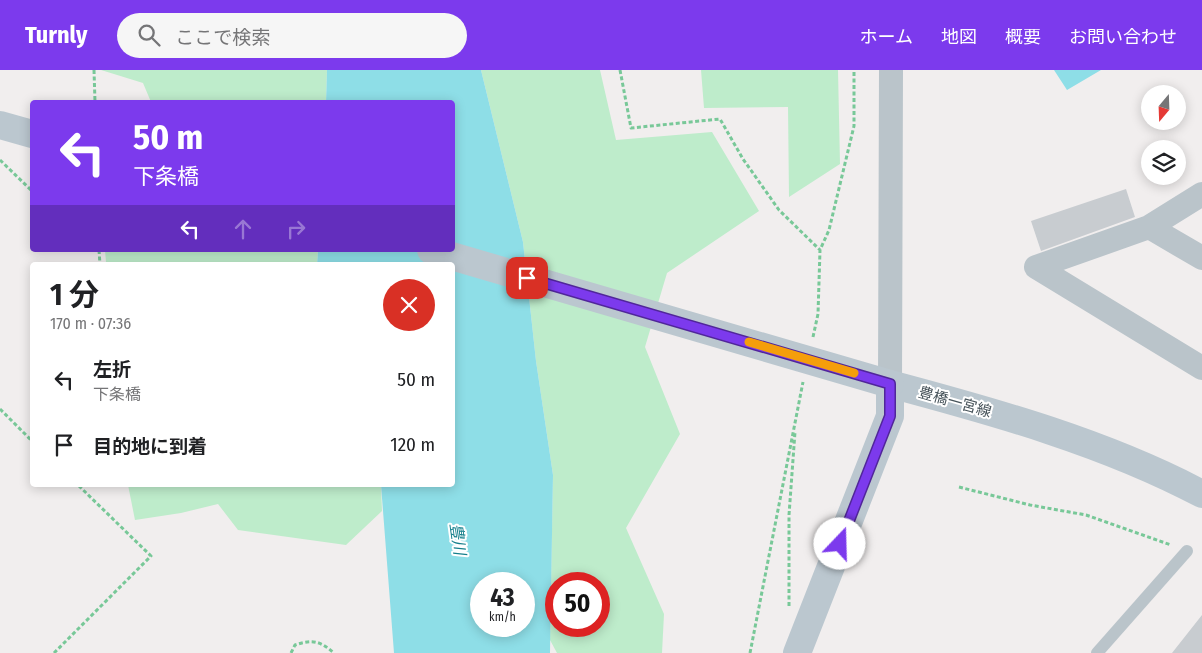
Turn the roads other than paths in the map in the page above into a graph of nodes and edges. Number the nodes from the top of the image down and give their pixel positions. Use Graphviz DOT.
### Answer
graph roads {
  1 [pos="891,70"];
  2 [pos="0,124"];
  3 [pos="30,133"];
  4 [pos="1202,194"];
  5 [pos="1149,227"];
  6 [pos="438,252"];
  7 [pos="1202,258"];
  8 [pos="1202,368"];
  9 [pos="890,384"];
  10 [pos="1202,494"];
  11 [pos="1187,551"];
  12 [pos="797,653"];
  13 [pos="1097,653"];
  1 -- 9 [label="street"];
  2 -- 3 [label="main road"];
  4 -- 5 [label="street"];
  5 -- 7 [label="street"];
  5 -- 8 [label="street"];
  6 -- 9 [label="main road, 豊橋一宮線, bridge"];
  9 -- 10 [label="main road, 豊橋一宮線"];
  9 -- 12 [label="main road"];
  11 -- 13 [label="lane"];
}
